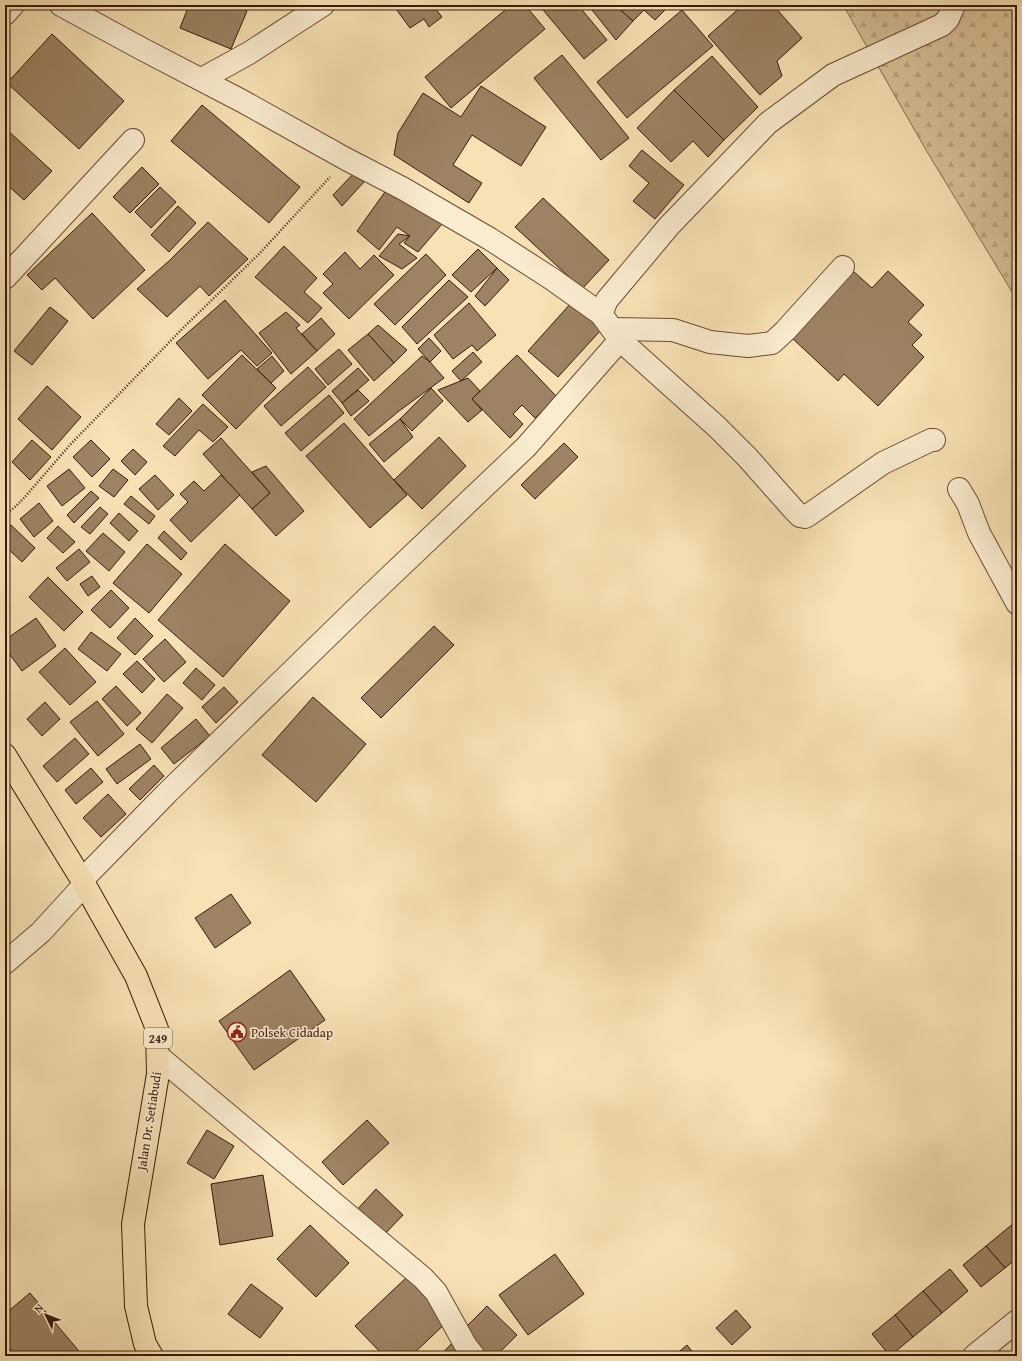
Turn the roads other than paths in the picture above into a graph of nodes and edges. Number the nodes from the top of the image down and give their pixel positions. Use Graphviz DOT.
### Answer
graph roads {
  1 [pos="13,5"];
  2 [pos="61,5"];
  3 [pos="323,5"];
  4 [pos="954,5"];
  5 [pos="5,14"];
  6 [pos="202,79"];
  7 [pos="133,140"];
  8 [pos="844,267"];
  9 [pos="5,278"];
  10 [pos="611,327"];
  11 [pos="934,440"];
  12 [pos="959,489"];
  13 [pos="1017,602"];
  14 [pos="5,755"];
  15 [pos="83,883"];
  16 [pos="5,963"];
  17 [pos="158,1056"];
  18 [pos="1017,1321"];
  19 [pos="152,1356"];
  20 [pos="474,1356"];
  21 [pos="974,1356"];
  1 -- 5 [label="street"];
  2 -- 6 [label="street"];
  3 -- 6 [label="street"];
  4 -- 10 [label="street"];
  6 -- 10 [label="street"];
  7 -- 9 [label="street"];
  8 -- 10 [label="street"];
  10 -- 11 [label="street"];
  10 -- 15 [label="street"];
  12 -- 13 [label="street"];
  14 -- 15 [label="main road, Jalan Dr. Setiabudi / 249"];
  15 -- 16 [label="street"];
  15 -- 17 [label="main road, Jalan Dr. Setiabudi / 249"];
  17 -- 19 [label="main road, Jalan Dr. Setiabudi / 249"];
  17 -- 20 [label="street"];
  18 -- 21 [label="street"];
}
